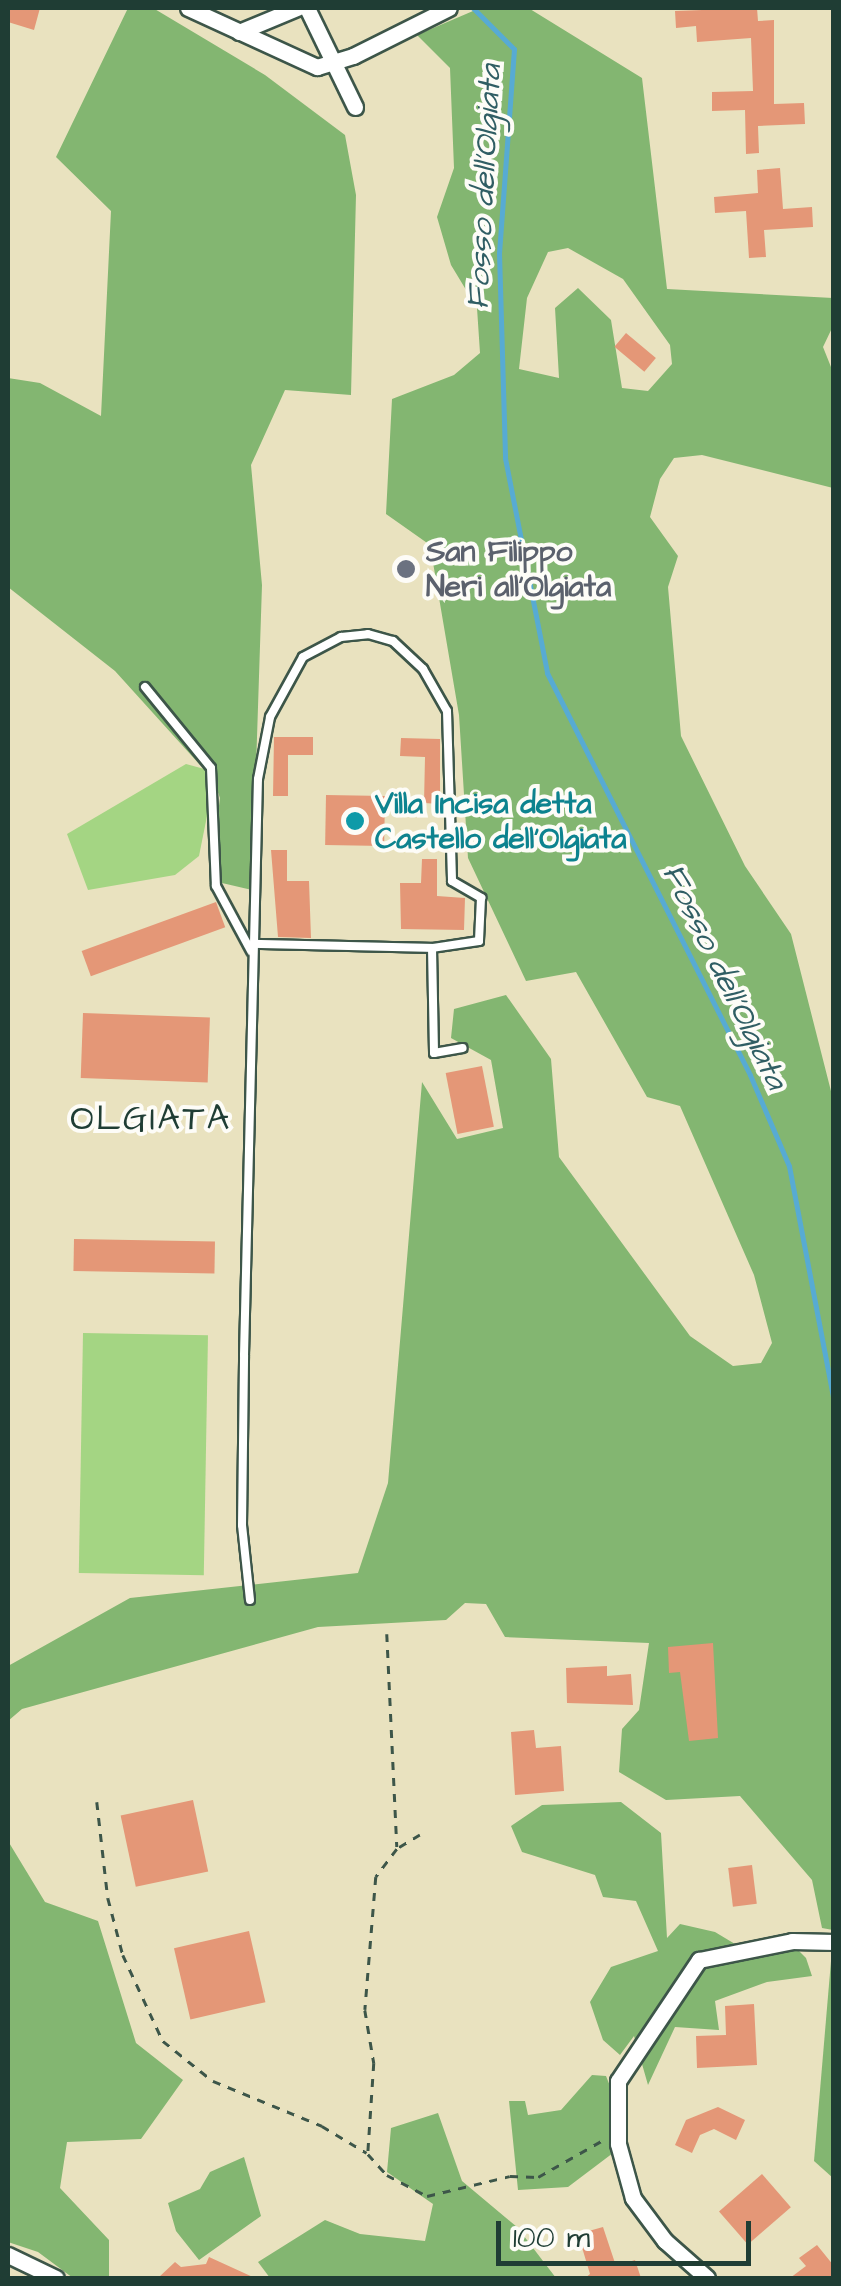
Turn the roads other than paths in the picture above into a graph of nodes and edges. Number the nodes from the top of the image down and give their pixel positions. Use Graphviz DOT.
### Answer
graph roads {
  1 [pos="188,8"];
  2 [pos="297,8"];
  3 [pos="307,8"];
  4 [pos="449,8"];
  5 [pos="239,32"];
  6 [pos="335,64"];
  7 [pos="355,107"];
  8 [pos="146,687"];
  9 [pos="254,944"];
  10 [pos="432,948"];
  11 [pos="254,960"];
  12 [pos="462,1048"];
  13 [pos="250,1600"];
  14 [pos="834,1942"];
  15 [pos="8,2255"];
  16 [pos="56,2278"];
  17 [pos="707,2278"];
  1 -- 5 [label="street"];
  2 -- 5 [label="street"];
  3 -- 6 [label="street"];
  4 -- 6 [label="street"];
  5 -- 6 [label="street"];
  6 -- 7 [label="street"];
  8 -- 11 [label="lane"];
  9 -- 10 [label="lane"];
  9 -- 10 [label="lane"];
  9 -- 11 [label="lane"];
  10 -- 12 [label="lane"];
  11 -- 13 [label="lane"];
  14 -- 17 [label="street"];
  15 -- 16 [label="street"];
}
